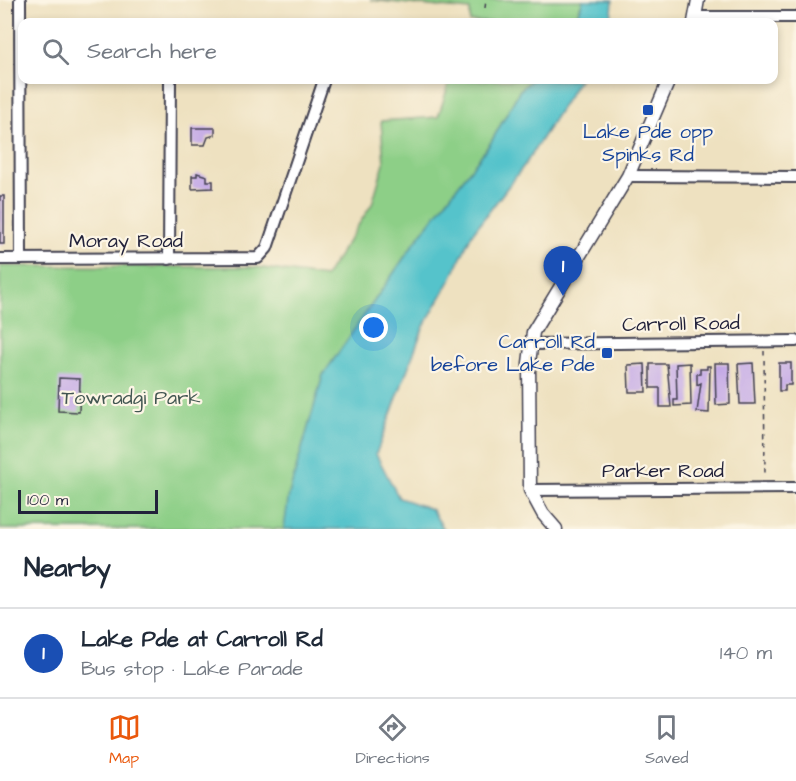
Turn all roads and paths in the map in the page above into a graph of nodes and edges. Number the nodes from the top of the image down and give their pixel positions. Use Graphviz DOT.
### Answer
graph roads {
  1 [pos="20,0"];
  2 [pos="486,0"];
  3 [pos="698,0"];
  4 [pos="485,9"];
  5 [pos="796,17"];
  6 [pos="20,18"];
  7 [pos="695,18"];
  8 [pos="762,18"];
  9 [pos="21,84"];
  10 [pos="170,84"];
  11 [pos="323,84"];
  12 [pos="667,84"];
  13 [pos="628,176"];
  14 [pos="796,177"];
  15 [pos="169,259"];
  16 [pos="0,260"];
  17 [pos="21,260"];
  18 [pos="796,340"];
  19 [pos="764,341"];
  20 [pos="530,344"];
  21 [pos="765,488"];
  22 [pos="796,488"];
  23 [pos="530,490"];
  24 [pos="556,529"];
  1 -- 6 [label="street"];
  2 -- 4 [label="path"];
  3 -- 7 [label="main road"];
  5 -- 8 [label="street"];
  9 -- 17 [label="street"];
  10 -- 15 [label="street"];
  11 -- 15 [label="street, Moray Road"];
  12 -- 13 [label="main road"];
  13 -- 14 [label="street"];
  13 -- 20 [label="main road"];
  15 -- 17 [label="street, Moray Road"];
  16 -- 17 [label="street, Moray Road"];
  18 -- 19 [label="street, Carroll Road"];
  19 -- 20 [label="street, Carroll Road"];
  19 -- 21 [label="path"];
  20 -- 23 [label="main road"];
  21 -- 22 [label="street, Parker Road"];
  21 -- 23 [label="street, Parker Road"];
  23 -- 24 [label="main road"];
}
